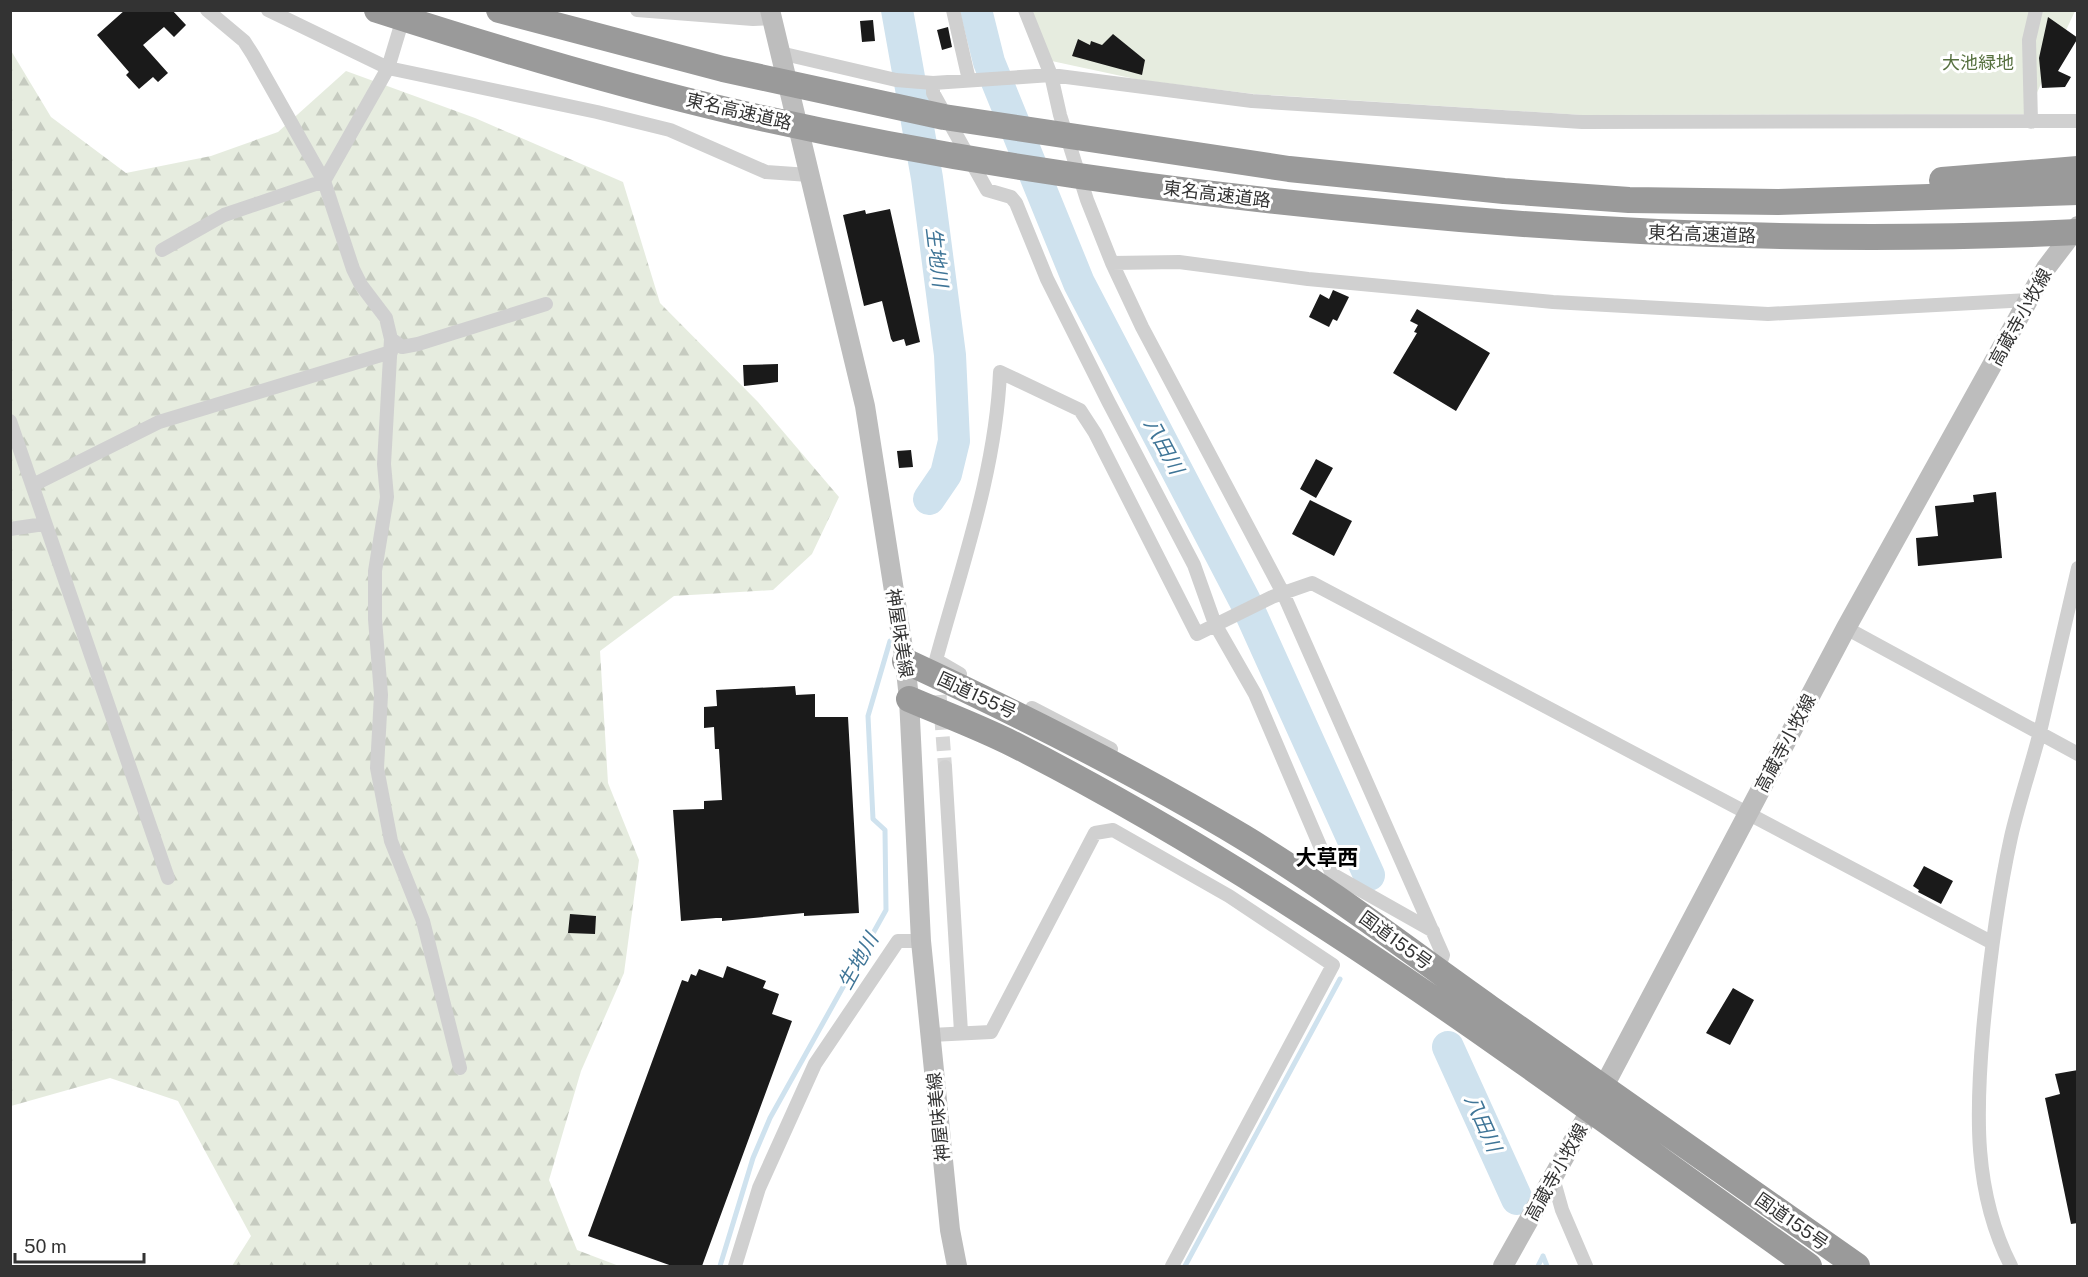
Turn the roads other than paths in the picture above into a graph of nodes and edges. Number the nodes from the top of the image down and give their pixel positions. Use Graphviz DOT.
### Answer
graph roads {
  1 [pos="207,10"];
  2 [pos="268,10"];
  3 [pos="377,10"];
  4 [pos="406,10"];
  5 [pos="500,10"];
  6 [pos="637,10"];
  7 [pos="953,10"];
  8 [pos="1025,10"];
  9 [pos="2036,10"];
  10 [pos="771,14"];
  11 [pos="780,53"];
  12 [pos="388,68"];
  13 [pos="1051,75"];
  14 [pos="969,80"];
  15 [pos="933,82"];
  16 [pos="2078,121"];
  17 [pos="2031,122"];
  18 [pos="809,175"];
  19 [pos="324,181"];
  20 [pos="2076,185"];
  21 [pos="2078,226"];
  22 [pos="2078,232"];
  23 [pos="162,250"];
  24 [pos="1112,263"];
  25 [pos="2029,300"];
  26 [pos="546,304"];
  27 [pos="391,345"];
  28 [pos="10,421"];
  29 [pos="33,485"];
  30 [pos="44,524"];
  31 [pos="10,529"];
  32 [pos="2078,568"];
  33 [pos="1277,595"];
  34 [pos="1219,623"];
  35 [pos="1846,628"];
  36 [pos="905,661"];
  37 [pos="909,699"];
  38 [pos="2040,732"];
  39 [pos="2078,754"];
  40 [pos="945,767"];
  41 [pos="1748,812"];
  42 [pos="168,878"];
  43 [pos="1336,886"];
  44 [pos="1433,930"];
  45 [pos="921,942"];
  46 [pos="1991,942"];
  47 [pos="1438,970"];
  48 [pos="961,1032"];
  49 [pos="930,1035"];
  50 [pos="459,1068"];
  51 [pos="1603,1088"];
  52 [pos="1590,1111"];
  53 [pos="1553,1178"];
  54 [pos="735,1266"];
  55 [pos="957,1266"];
  56 [pos="1172,1266"];
  57 [pos="1504,1266"];
  58 [pos="1586,1266"];
  59 [pos="1809,1266"];
  60 [pos="1857,1266"];
  61 [pos="2011,1266"];
  1 -- 19 [label="street"];
  2 -- 12 [label="street"];
  3 -- 22 [label="highway, 東名高速道路"];
  4 -- 12 [label="street"];
  5 -- 20 [label="highway, 東名高速道路"];
  6 -- 10 [label="street"];
  7 -- 14 [label="street"];
  8 -- 13 [label="street"];
  9 -- 17 [label="street"];
  10 -- 11 [label="main road, 神屋味美線"];
  11 -- 15 [label="street"];
  11 -- 18 [label="main road, 神屋味美線"];
  12 -- 18 [label="street"];
  12 -- 19 [label="street"];
  13 -- 14 [label="street"];
  13 -- 17 [label="street"];
  13 -- 24 [label="street"];
  14 -- 15 [label="street"];
  15 -- 34 [label="street"];
  16 -- 17 [label="street"];
  18 -- 36 [label="main road, 神屋味美線"];
  19 -- 23 [label="street"];
  19 -- 27 [label="street"];
  21 -- 25 [label="main road, 高蔵寺小牧線"];
  24 -- 25 [label="street"];
  24 -- 33 [label="street"];
  25 -- 35 [label="main road, 高蔵寺小牧線"];
  26 -- 27 [label="street"];
  27 -- 29 [label="street"];
  27 -- 50 [label="street"];
  28 -- 29 [label="street"];
  29 -- 30 [label="street"];
  30 -- 31 [label="street"];
  30 -- 42 [label="street"];
  32 -- 38 [label="street"];
  33 -- 34 [label="street"];
  33 -- 41 [label="street"];
  33 -- 44 [label="street"];
  34 -- 43 [label="street"];
  34 -- 43 [label="street"];
  35 -- 38 [label="street"];
  35 -- 41 [label="main road, 高蔵寺小牧線"];
  36 -- 37 [label="main road, 神屋味美線"];
  36 -- 43 [label="highway, 国道155号"];
  37 -- 45 [label="main road, 神屋味美線"];
  37 -- 52 [label="highway, 国道155号"];
  38 -- 39 [label="street"];
  38 -- 46 [label="street"];
  40 -- 48 [label="street"];
  41 -- 46 [label="street"];
  41 -- 51 [label="main road, 高蔵寺小牧線"];
  43 -- 44 [label="street"];
  43 -- 47 [label="highway, 国道155号"];
  44 -- 47 [label="street"];
  45 -- 49 [label="main road, 神屋味美線"];
  45 -- 54 [label="street"];
  46 -- 61 [label="street"];
  47 -- 51 [label="highway, 国道155号"];
  48 -- 49 [label="street"];
  48 -- 56 [label="street"];
  49 -- 55 [label="main road, 神屋味美線"];
  51 -- 52 [label="main road, 高蔵寺小牧線"];
  51 -- 60 [label="highway, 国道155号"];
  52 -- 53 [label="main road, 高蔵寺小牧線"];
  52 -- 59 [label="highway, 国道155号"];
  53 -- 57 [label="main road, 高蔵寺小牧線"];
  53 -- 58 [label="street"];
}
